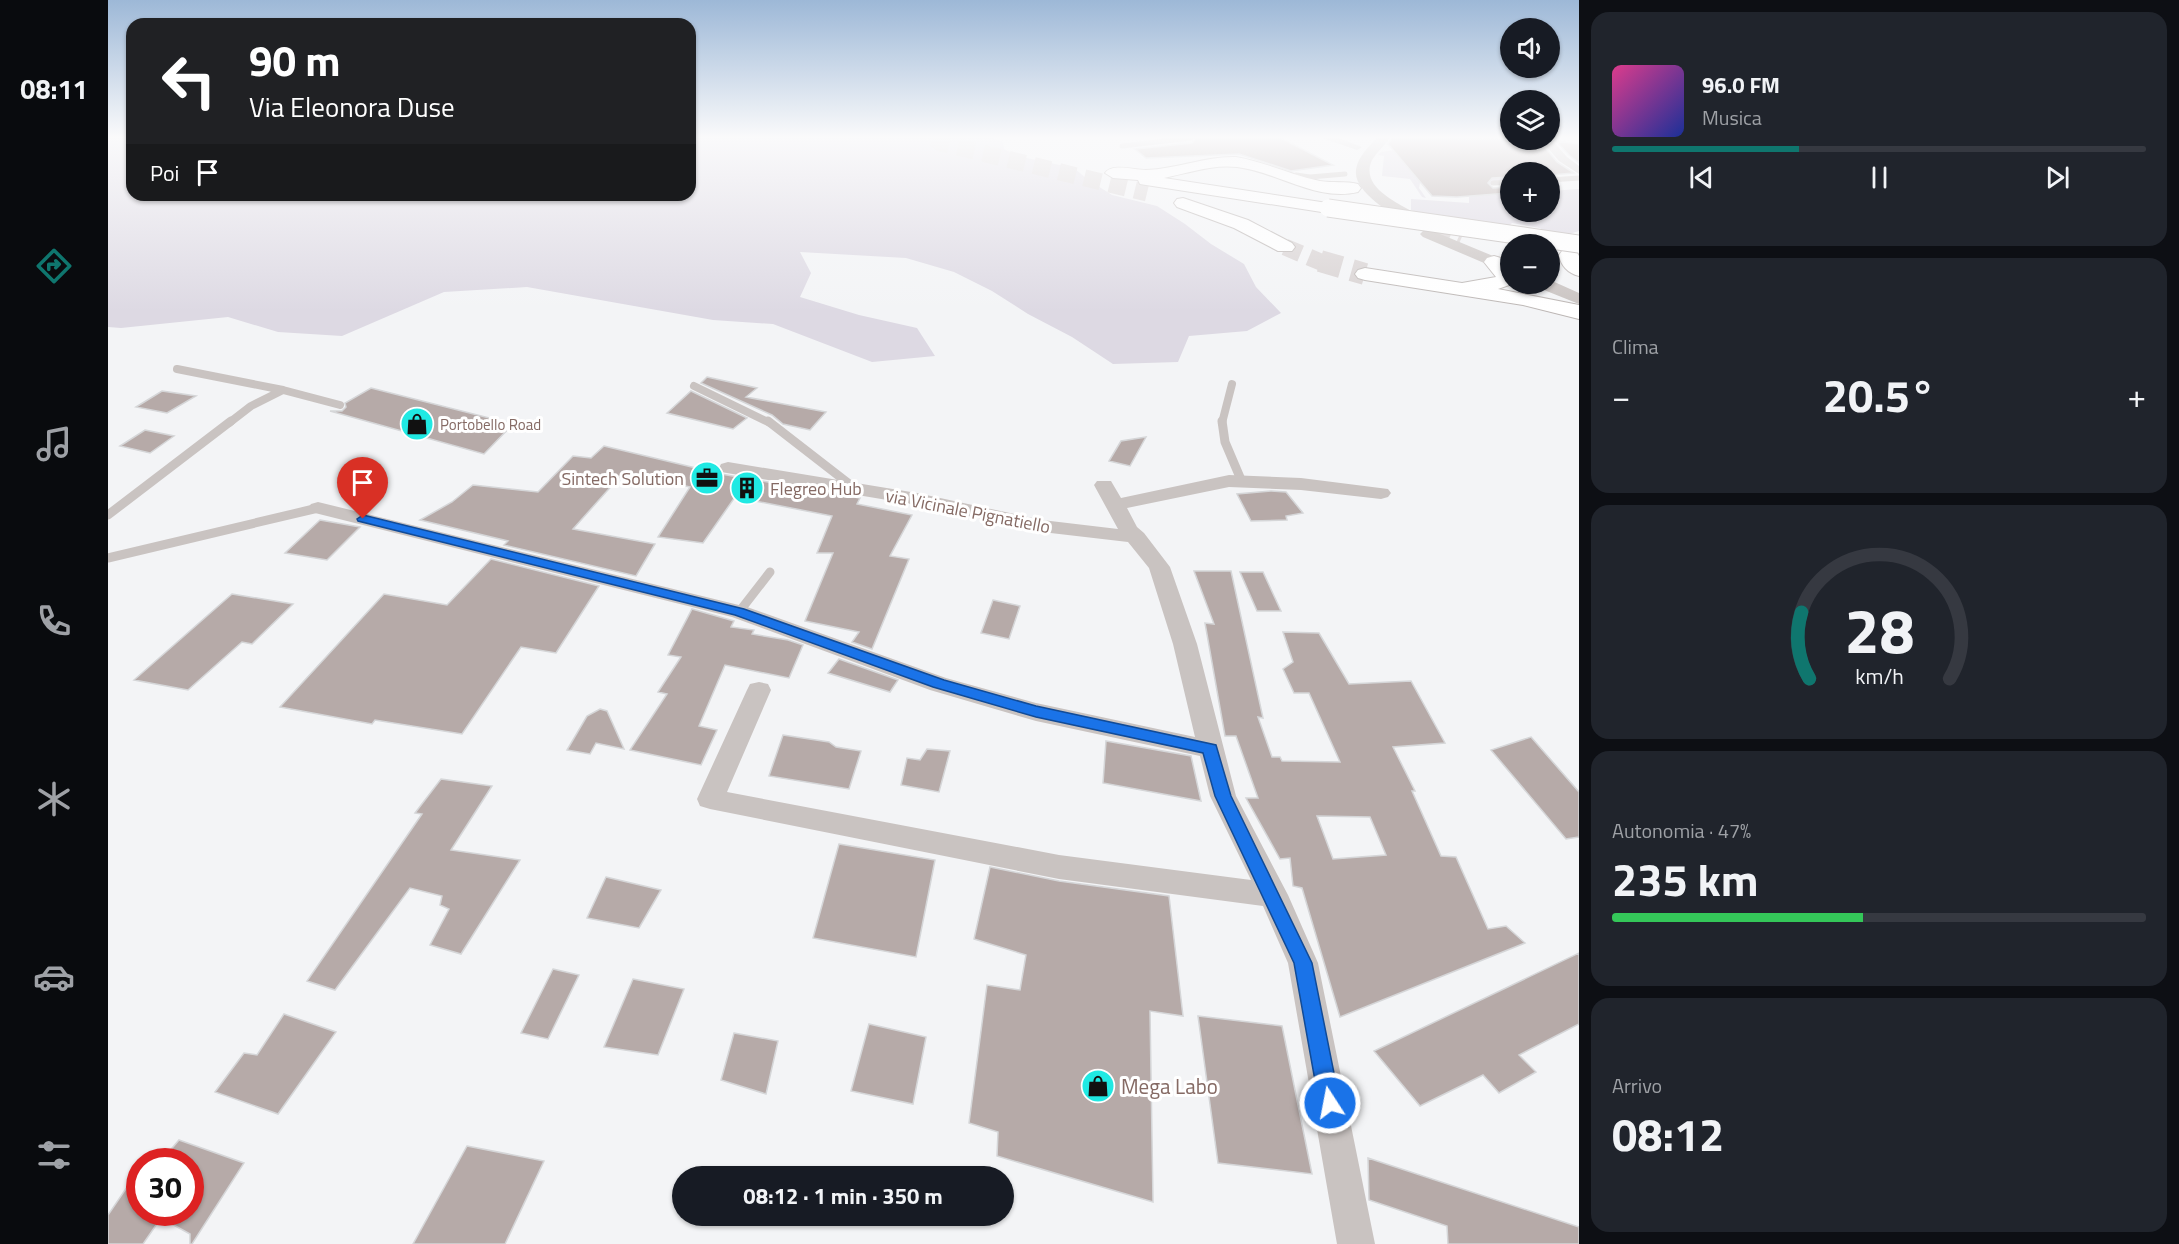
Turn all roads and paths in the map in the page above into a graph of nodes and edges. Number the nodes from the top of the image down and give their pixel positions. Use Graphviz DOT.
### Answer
graph roads {
  1 [pos="1159,196"];
  2 [pos="1182,196"];
  3 [pos="1232,196"];
  4 [pos="1363,196"];
  5 [pos="1379,196"];
  6 [pos="1377,211"];
  7 [pos="1328,213"];
  8 [pos="1406,214"];
  9 [pos="1428,234"];
  10 [pos="1461,239"];
  11 [pos="1500,239"];
  12 [pos="1560,250"];
  13 [pos="1577,255"];
  14 [pos="1500,260"];
  15 [pos="1500,261"];
  16 [pos="1365,274"];
  17 [pos="1560,277"];
  18 [pos="1500,282"];
  19 [pos="1414,284"];
  20 [pos="1579,285"];
  21 [pos="1560,291"];
  22 [pos="1579,299"];
  23 [pos="1579,312"];
  24 [pos="177,369"];
  25 [pos="1232,384"];
  26 [pos="694,386"];
  27 [pos="283,390"];
  28 [pos="340,405"];
  29 [pos="728,468"];
  30 [pos="1242,482"];
  31 [pos="857,490"];
  32 [pos="1381,493"];
  33 [pos="318,508"];
  34 [pos="108,515"];
  35 [pos="1137,537"];
  36 [pos="108,558"];
  37 [pos="770,572"];
  38 [pos="739,612"];
  39 [pos="759,690"];
  40 [pos="1210,749"];
  41 [pos="1273,895"];
  42 [pos="1356,1244"];
  1 -- 7 [label="highway"];
  2 -- 7 [label="highway"];
  3 -- 7 [label="highway"];
  4 -- 6 [label="street"];
  5 -- 8 [label="street"];
  7 -- 11 [label="highway"];
  7 -- 13 [label="highway, bridge"];
  9 -- 15 [label="street"];
  10 -- 14 [label="street"];
  12 -- 13 [label="highway"];
  16 -- 19 [label="highway"];
  17 -- 20 [label="street"];
  18 -- 19 [label="highway"];
  19 -- 23 [label="highway"];
  21 -- 22 [label="street"];
  24 -- 27 [label="lane"];
  25 -- 30 [label="lane"];
  26 -- 31 [label="lane"];
  27 -- 28 [label="lane"];
  27 -- 34 [label="lane"];
  29 -- 31 [label="street, via Vicinale Pignatiello"];
  30 -- 32 [label="street"];
  30 -- 35 [label="street"];
  31 -- 35 [label="street, via Vicinale Pignatiello"];
  33 -- 36 [label="lane"];
  33 -- 38 [label="street"];
  35 -- 40 [label="street"];
  37 -- 38 [label="lane"];
  38 -- 40 [label="street"];
  39 -- 41 [label="street"];
  40 -- 41 [label="street"];
  41 -- 42 [label="street"];
}
